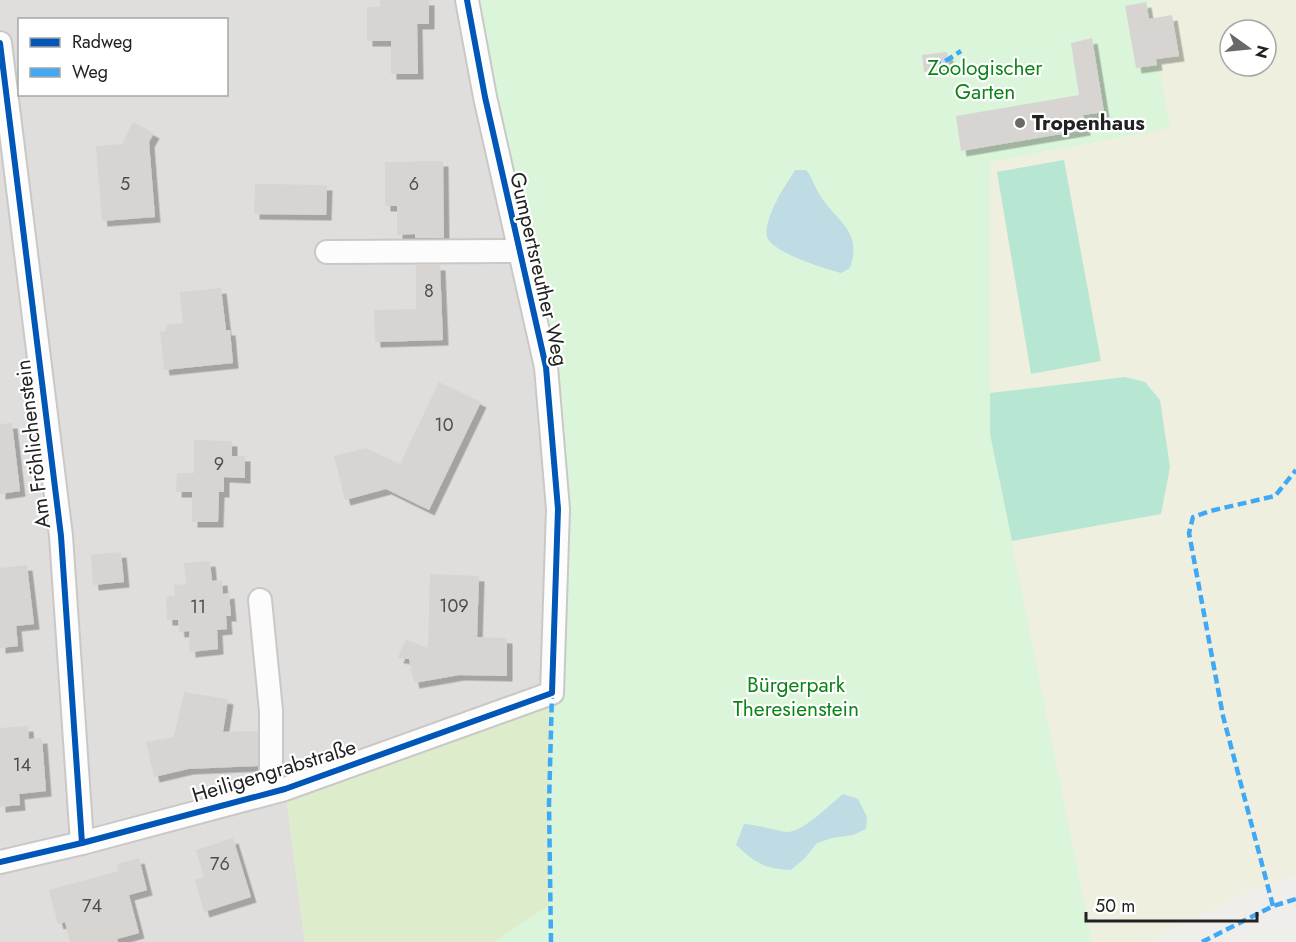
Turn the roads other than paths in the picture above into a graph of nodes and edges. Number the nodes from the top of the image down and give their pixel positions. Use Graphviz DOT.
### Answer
graph roads {
  1 [pos="466,0"];
  2 [pos="0,42"];
  3 [pos="518,250"];
  4 [pos="327,252"];
  5 [pos="260,600"];
  6 [pos="552,693"];
  7 [pos="272,792"];
  8 [pos="82,843"];
  9 [pos="0,862"];
  1 -- 3 [label="street, Gumpertsreuther Weg"];
  2 -- 8 [label="street, Am Fröhlichenstein"];
  3 -- 4 [label="street"];
  3 -- 6 [label="street, Gumpertsreuther Weg"];
  5 -- 7 [label="street"];
  6 -- 7 [label="street, Heiligengrabstraße"];
  7 -- 8 [label="street, Heiligengrabstraße"];
  8 -- 9 [label="street, Heiligengrabstraße"];
}
